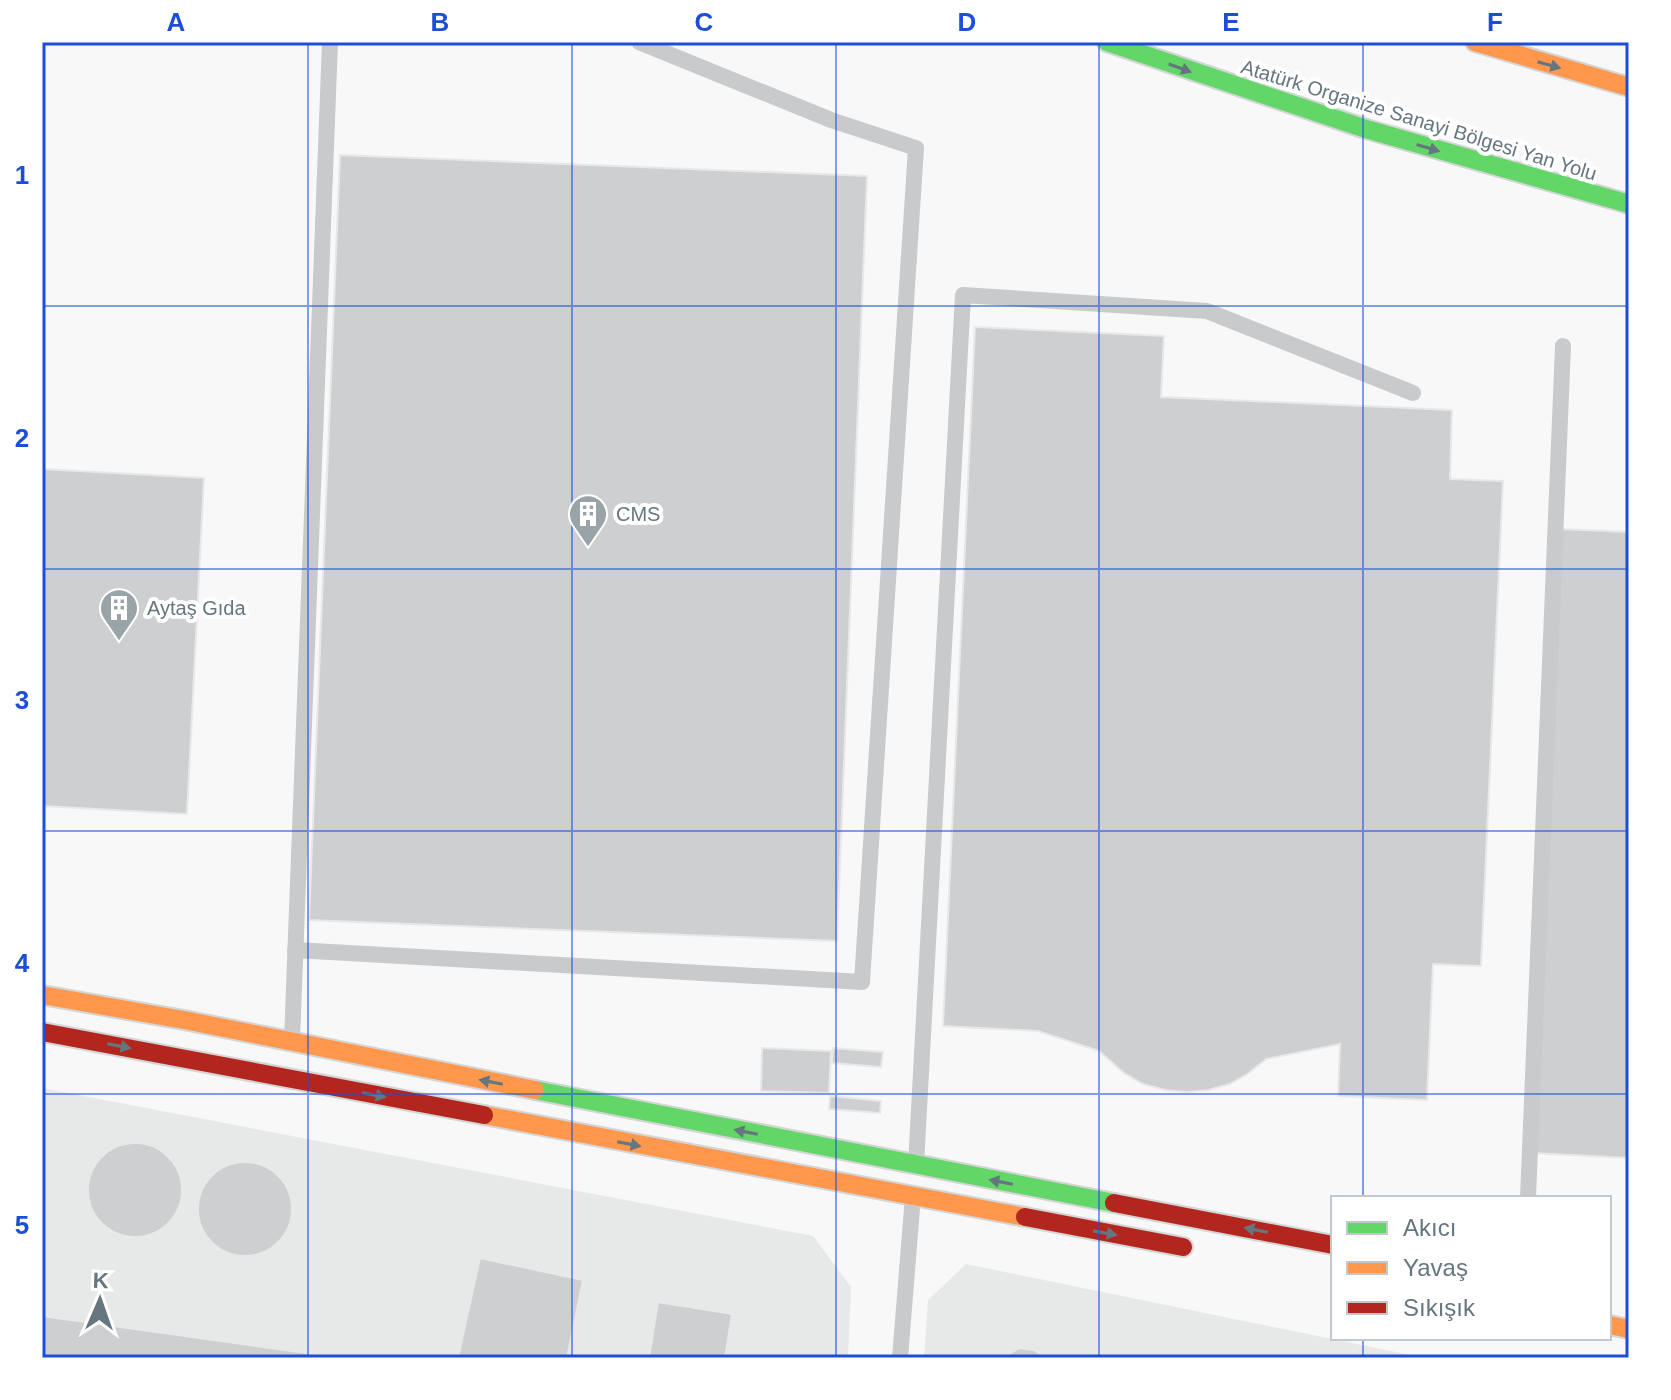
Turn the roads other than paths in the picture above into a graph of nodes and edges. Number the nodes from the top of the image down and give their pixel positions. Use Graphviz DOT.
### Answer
graph roads {
  1 [pos="330,42"];
  2 [pos="639,42"];
  3 [pos="1107,42"];
  4 [pos="1475,42"];
  5 [pos="1629,87"];
  6 [pos="1629,204"];
  7 [pos="1563,346"];
  8 [pos="1413,393"];
  9 [pos="295,950"];
  10 [pos="42,995"];
  11 [pos="42,1032"];
  12 [pos="292,1042"];
  13 [pos="916,1166"];
  14 [pos="1528,1196"];
  15 [pos="913,1198"];
  16 [pos="1331,1245"];
  17 [pos="1208,1252"];
  18 [pos="900,1358"];
  1 -- 9 [label="lane"];
  2 -- 9 [label="lane"];
  3 -- 6 [label="main road, Atatürk Organize Sanayi Bölgesi Yan Yolu, one-way"];
  4 -- 5 [label="main road, one-way"];
  7 -- 14 [label="lane"];
  8 -- 13 [label="lane"];
  9 -- 12 [label="lane"];
  10 -- 12 [label="main road"];
  11 -- 15 [label="main road, one-way"];
  13 -- 12 [label="main road, one-way"];
  13 -- 15 [label="lane"];
  16 -- 13 [label="main road, one-way"];
  15 -- 17 [label="main road, one-way"];
  15 -- 18 [label="lane"];
}
